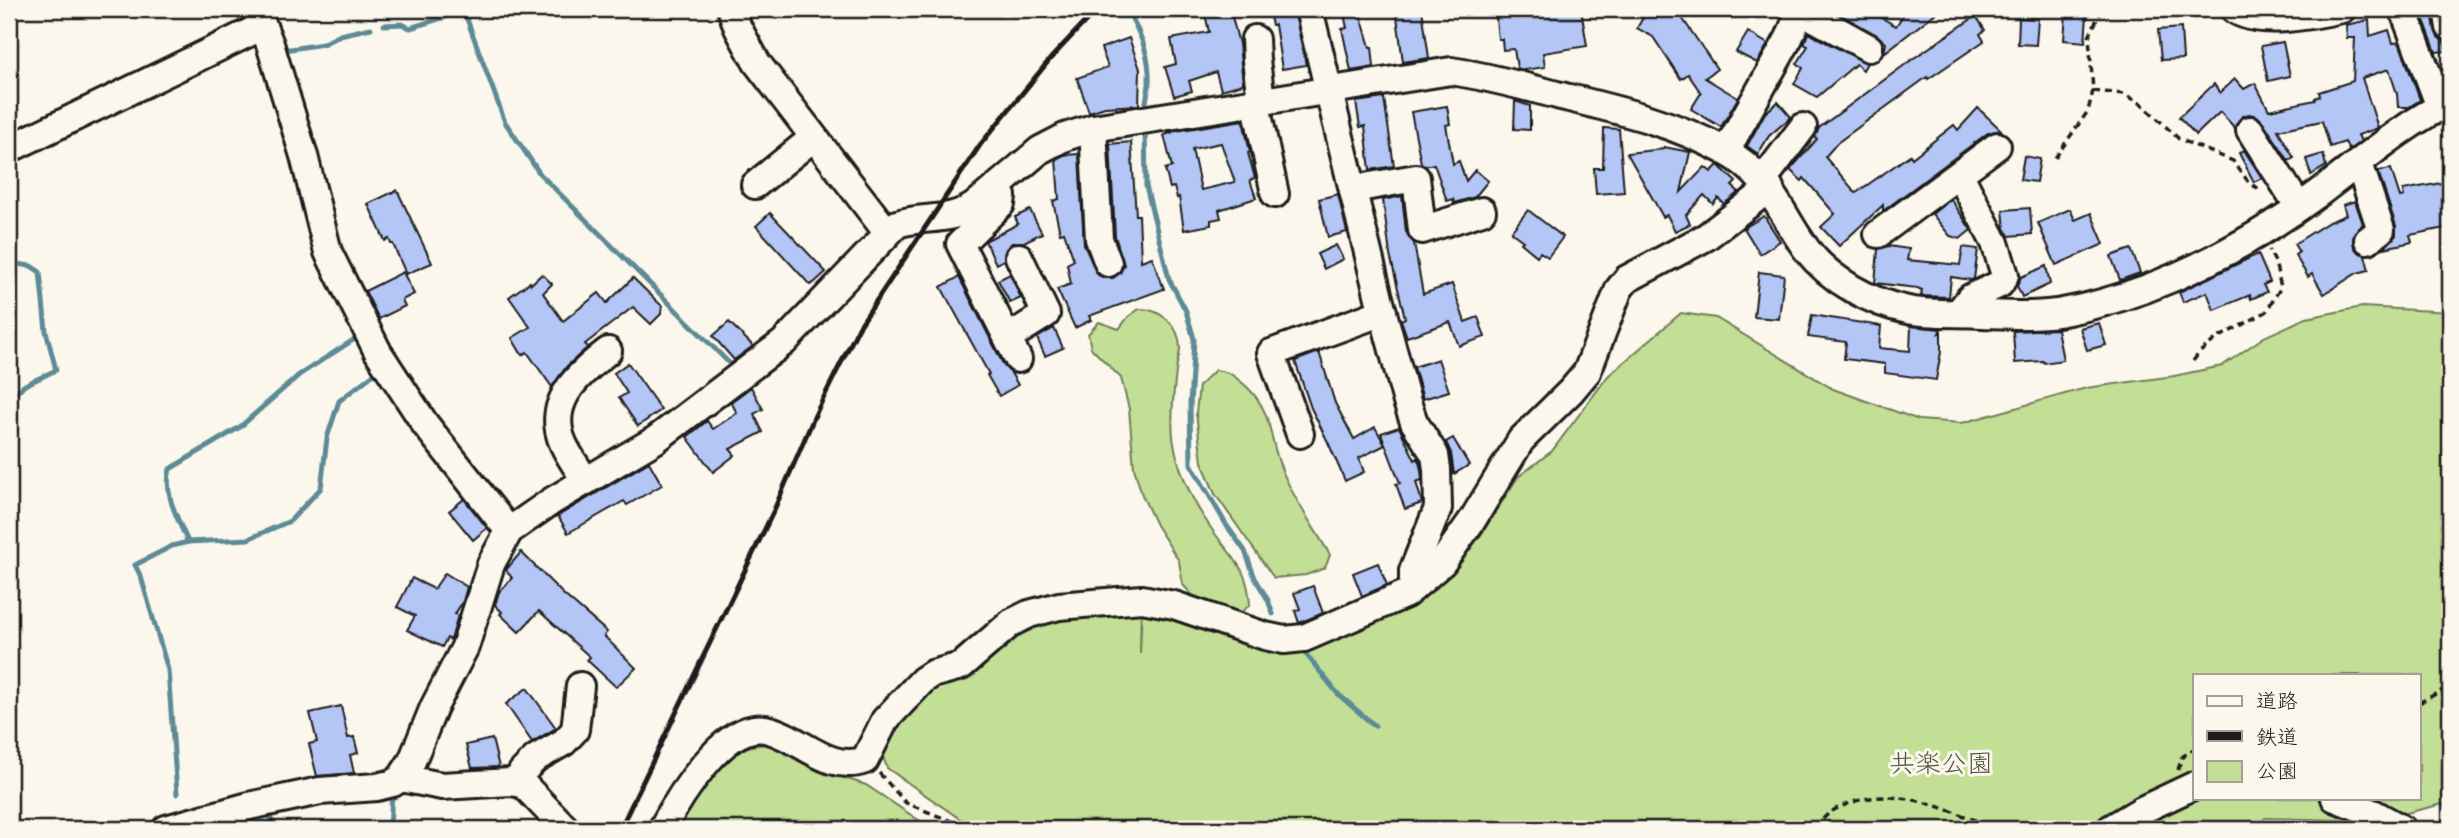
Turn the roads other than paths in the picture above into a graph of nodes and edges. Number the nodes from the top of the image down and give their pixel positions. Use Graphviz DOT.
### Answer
graph roads {
  1 [pos="731,9"];
  2 [pos="1309,9"];
  3 [pos="2234,9"];
  4 [pos="2342,9"];
  5 [pos="2403,9"];
  6 [pos="2447,9"];
  7 [pos="1800,10"];
  8 [pos="259,17"];
  9 [pos="2450,27"];
  10 [pos="1255,39"];
  11 [pos="1869,48"];
  12 [pos="1326,89"];
  13 [pos="1258,100"];
  14 [pos="2445,104"];
  15 [pos="1802,127"];
  16 [pos="1093,128"];
  17 [pos="2250,130"];
  18 [pos="813,138"];
  19 [pos="1997,146"];
  20 [pos="9,149"];
  21 [pos="1726,151"];
  22 [pos="2359,163"];
  23 [pos="1960,175"];
  24 [pos="1003,180"];
  25 [pos="1766,184"];
  26 [pos="755,185"];
  27 [pos="1353,189"];
  28 [pos="1275,194"];
  29 [pos="2299,207"];
  30 [pos="1482,211"];
  31 [pos="887,232"];
  32 [pos="1878,234"];
  33 [pos="2368,240"];
  34 [pos="1019,257"];
  35 [pos="1108,263"];
  36 [pos="1383,312"];
  37 [pos="1959,313"];
  38 [pos="608,351"];
  39 [pos="1300,434"];
  40 [pos="586,481"];
  41 [pos="509,531"];
  42 [pos="1413,587"];
  43 [pos="580,686"];
  44 [pos="401,778"];
  45 [pos="517,783"];
  46 [pos="2193,786"];
  47 [pos="2341,800"];
  48 [pos="168,829"];
  49 [pos="566,829"];
  50 [pos="662,829"];
  51 [pos="2110,829"];
  52 [pos="2402,829"];
  1 -- 18 [label="street"];
  2 -- 12 [label="street"];
  3 -- 4 [label="street"];
  5 -- 14 [label="street"];
  6 -- 9 [label="street"];
  7 -- 11 [label="street"];
  7 -- 21 [label="street"];
  8 -- 20 [label="street"];
  8 -- 41 [label="street"];
  10 -- 13 [label="street"];
  12 -- 13 [label="street"];
  12 -- 21 [label="street"];
  12 -- 27 [label="street"];
  13 -- 16 [label="street"];
  13 -- 28 [label="street"];
  14 -- 22 [label="street"];
  15 -- 25 [label="street"];
  16 -- 24 [label="street"];
  16 -- 35 [label="street"];
  17 -- 29 [label="street"];
  18 -- 26 [label="street"];
  18 -- 31 [label="street"];
  19 -- 23 [label="street"];
  21 -- 25 [label="street"];
  22 -- 29 [label="street"];
  22 -- 33 [label="street"];
  23 -- 32 [label="street"];
  23 -- 37 [label="street"];
  24 -- 31 [label="street"];
  24 -- 34 [label="street"];
  25 -- 37 [label="street"];
  25 -- 42 [label="street"];
  27 -- 30 [label="street"];
  27 -- 36 [label="street"];
  29 -- 37 [label="street"];
  31 -- 40 [label="street"];
  36 -- 39 [label="street"];
  36 -- 42 [label="street"];
  38 -- 40 [label="street"];
  40 -- 41 [label="street"];
  41 -- 44 [label="street"];
  42 -- 50 [label="street"];
  43 -- 45 [label="street"];
  44 -- 45 [label="street"];
  44 -- 48 [label="street"];
  45 -- 49 [label="street"];
  46 -- 51 [label="street"];
  47 -- 52 [label="street"];
}
